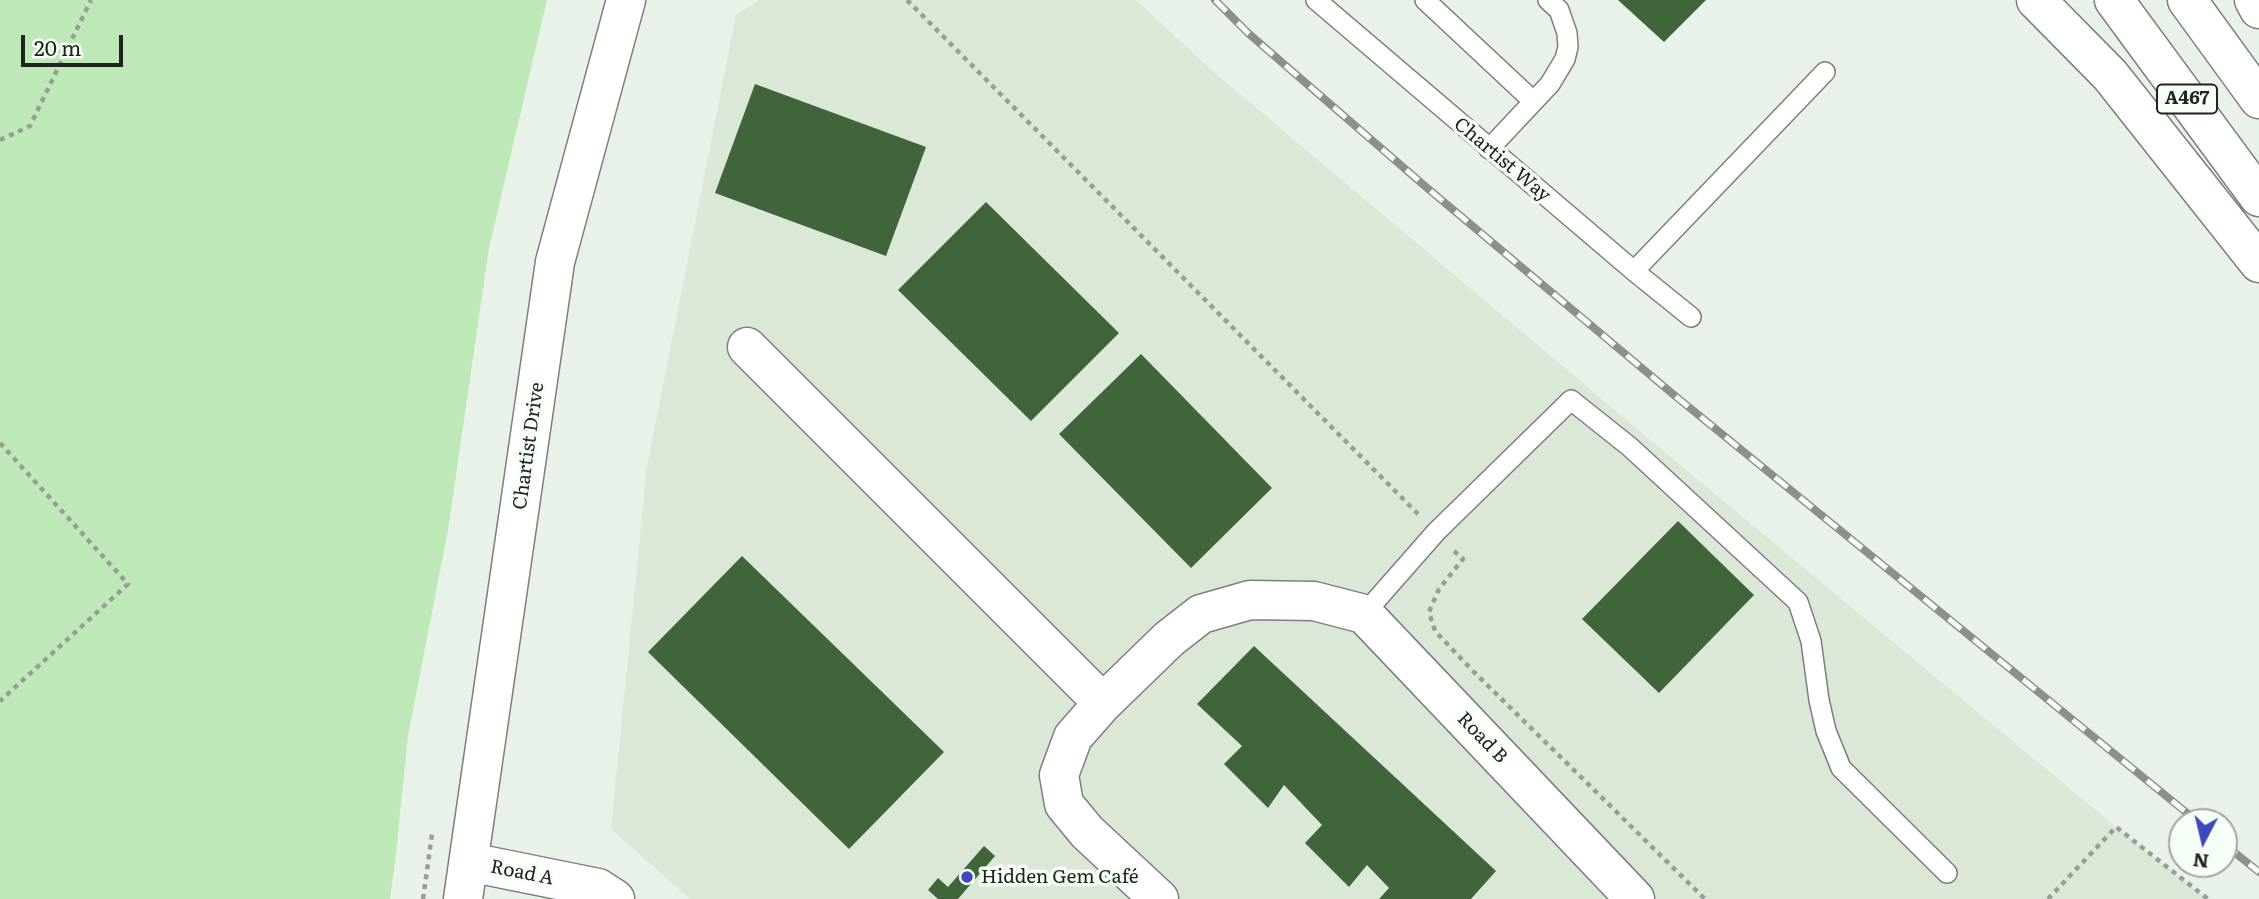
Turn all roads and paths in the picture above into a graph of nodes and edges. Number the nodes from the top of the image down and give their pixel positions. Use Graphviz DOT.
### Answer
graph roads {
  1 [pos="91,0"];
  2 [pos="626,0"];
  3 [pos="907,0"];
  4 [pos="1316,0"];
  5 [pos="1424,0"];
  6 [pos="1548,0"];
  7 [pos="2036,0"];
  8 [pos="2114,0"];
  9 [pos="2187,0"];
  10 [pos="2254,0"];
  11 [pos="2259,9"];
  12 [pos="1825,72"];
  13 [pos="2259,99"];
  14 [pos="1533,101"];
  15 [pos="0,140"];
  16 [pos="1489,149"];
  17 [pos="2259,197"];
  18 [pos="2259,263"];
  19 [pos="1634,271"];
  20 [pos="1690,317"];
  21 [pos="747,347"];
  22 [pos="0,443"];
  23 [pos="1436,532"];
  24 [pos="1364,614"];
  25 [pos="0,701"];
  26 [pos="1103,703"];
  27 [pos="1947,873"];
  28 [pos="466,881"];
  29 [pos="615,899"];
  30 [pos="1158,899"];
  31 [pos="1635,899"];
  32 [pos="1705,899"];
  33 [pos="2048,899"];
  34 [pos="2208,899"];
  1 -- 15 [label="path"];
  2 -- 28 [label="main road, Chartist Drive"];
  3 -- 23 [label="path"];
  4 -- 16 [label="lane, Chartist Way"];
  5 -- 14 [label="lane"];
  6 -- 14 [label="lane"];
  7 -- 18 [label="main road"];
  8 -- 17 [label="main road, A467"];
  9 -- 13 [label="main road, A467"];
  10 -- 11 [label="main road"];
  12 -- 19 [label="lane"];
  14 -- 16 [label="lane"];
  16 -- 19 [label="lane, Chartist Way"];
  19 -- 20 [label="lane, Chartist Way"];
  21 -- 26 [label="main road"];
  22 -- 25 [label="path"];
  23 -- 24 [label="lane"];
  23 -- 27 [label="lane"];
  23 -- 32 [label="path"];
  24 -- 26 [label="main road"];
  24 -- 31 [label="main road, Road B"];
  26 -- 30 [label="main road"];
  28 -- 29 [label="main road, Road A"];
  33 -- 34 [label="path"];
}
